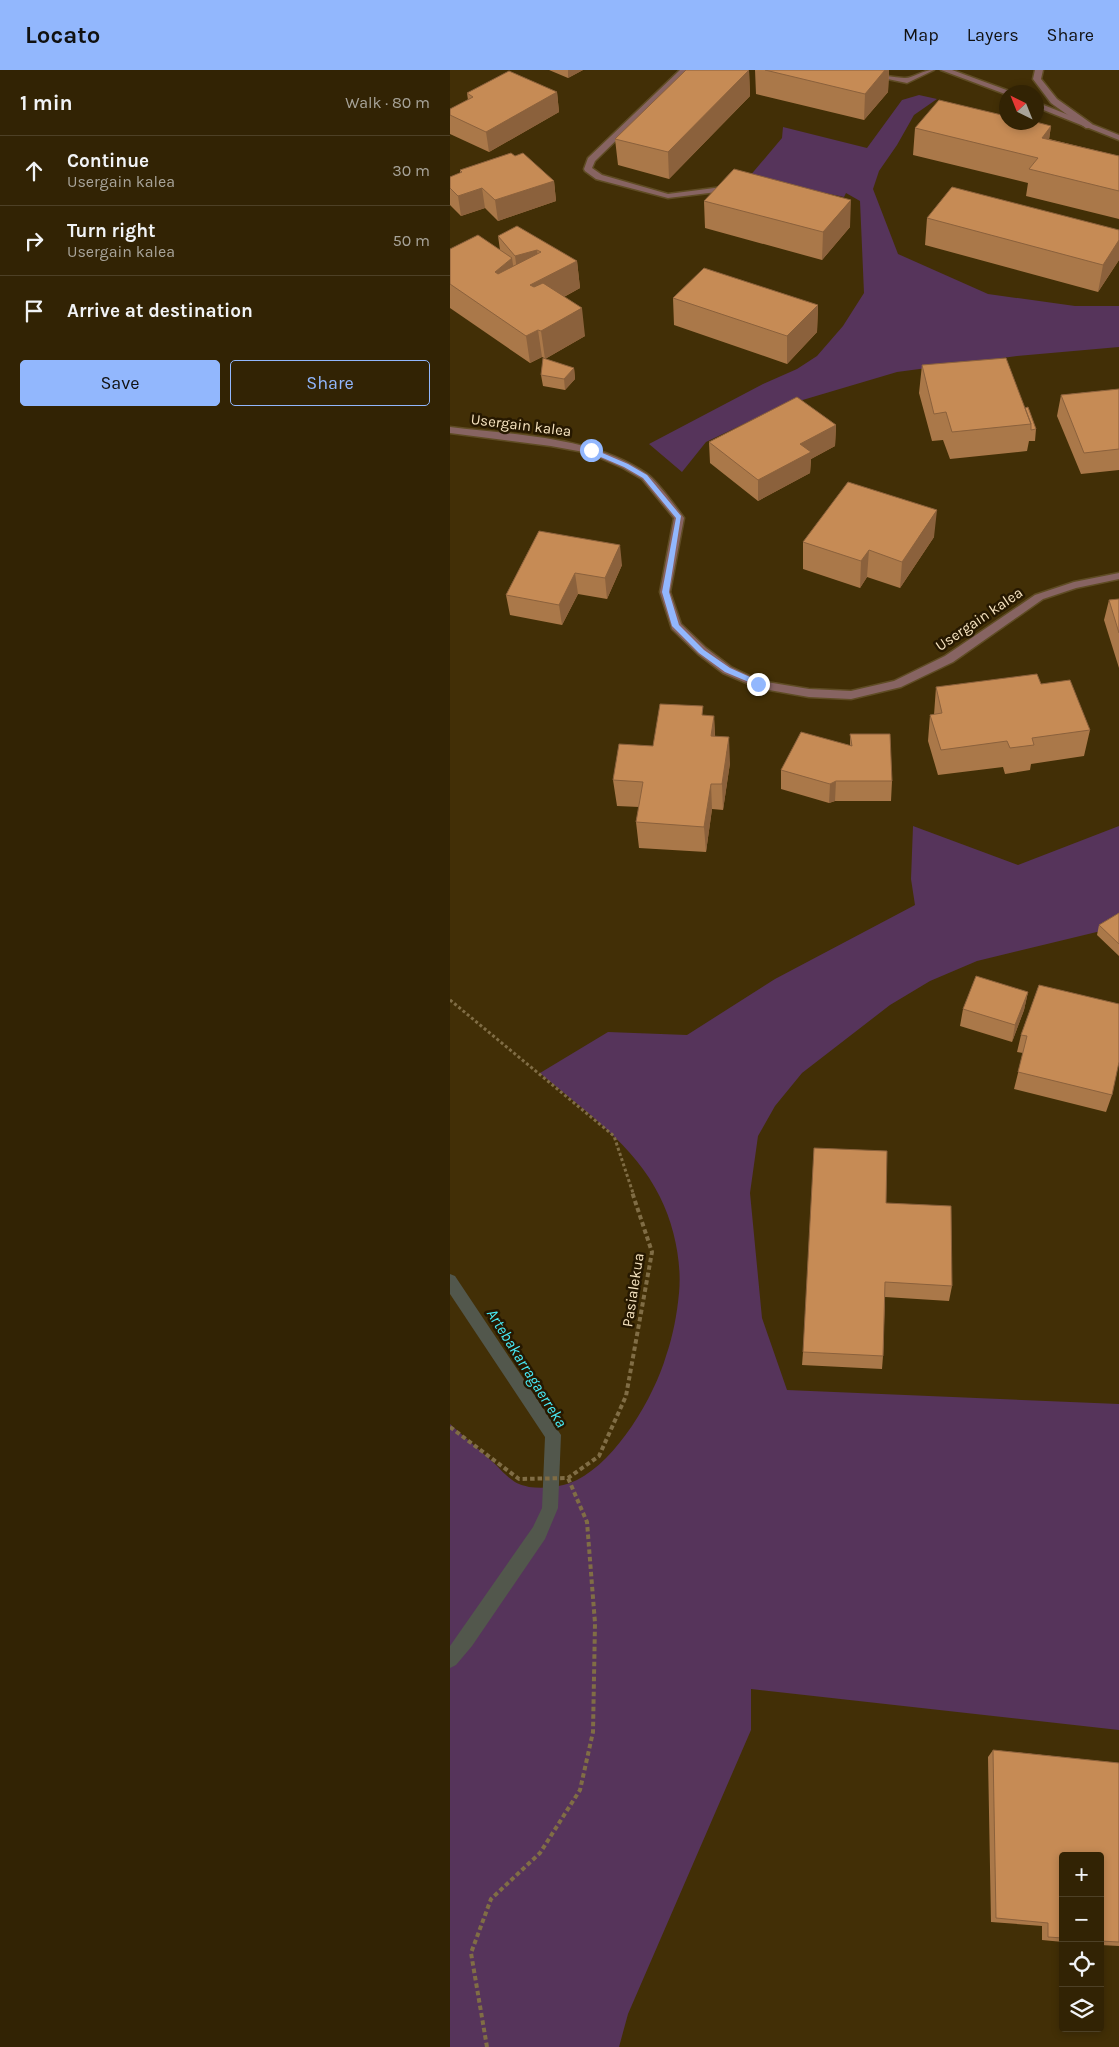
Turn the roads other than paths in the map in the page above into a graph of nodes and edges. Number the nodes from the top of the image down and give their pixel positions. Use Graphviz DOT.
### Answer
graph roads {
  1 [pos="684,70"];
  2 [pos="848,70"];
  3 [pos="930,70"];
  4 [pos="945,70"];
  5 [pos="1038,70"];
  6 [pos="999,89"];
  7 [pos="1044,107"];
  8 [pos="1089,126"];
  9 [pos="1119,138"];
  10 [pos="738,186"];
  11 [pos="450,430"];
  12 [pos="1119,576"];
  1 -- 10 [label="street"];
  2 -- 3 [label="street"];
  4 -- 6 [label="street"];
  5 -- 8 [label="street"];
  7 -- 8 [label="street"];
  8 -- 9 [label="street"];
  11 -- 12 [label="street, Usergain kalea"];
}
